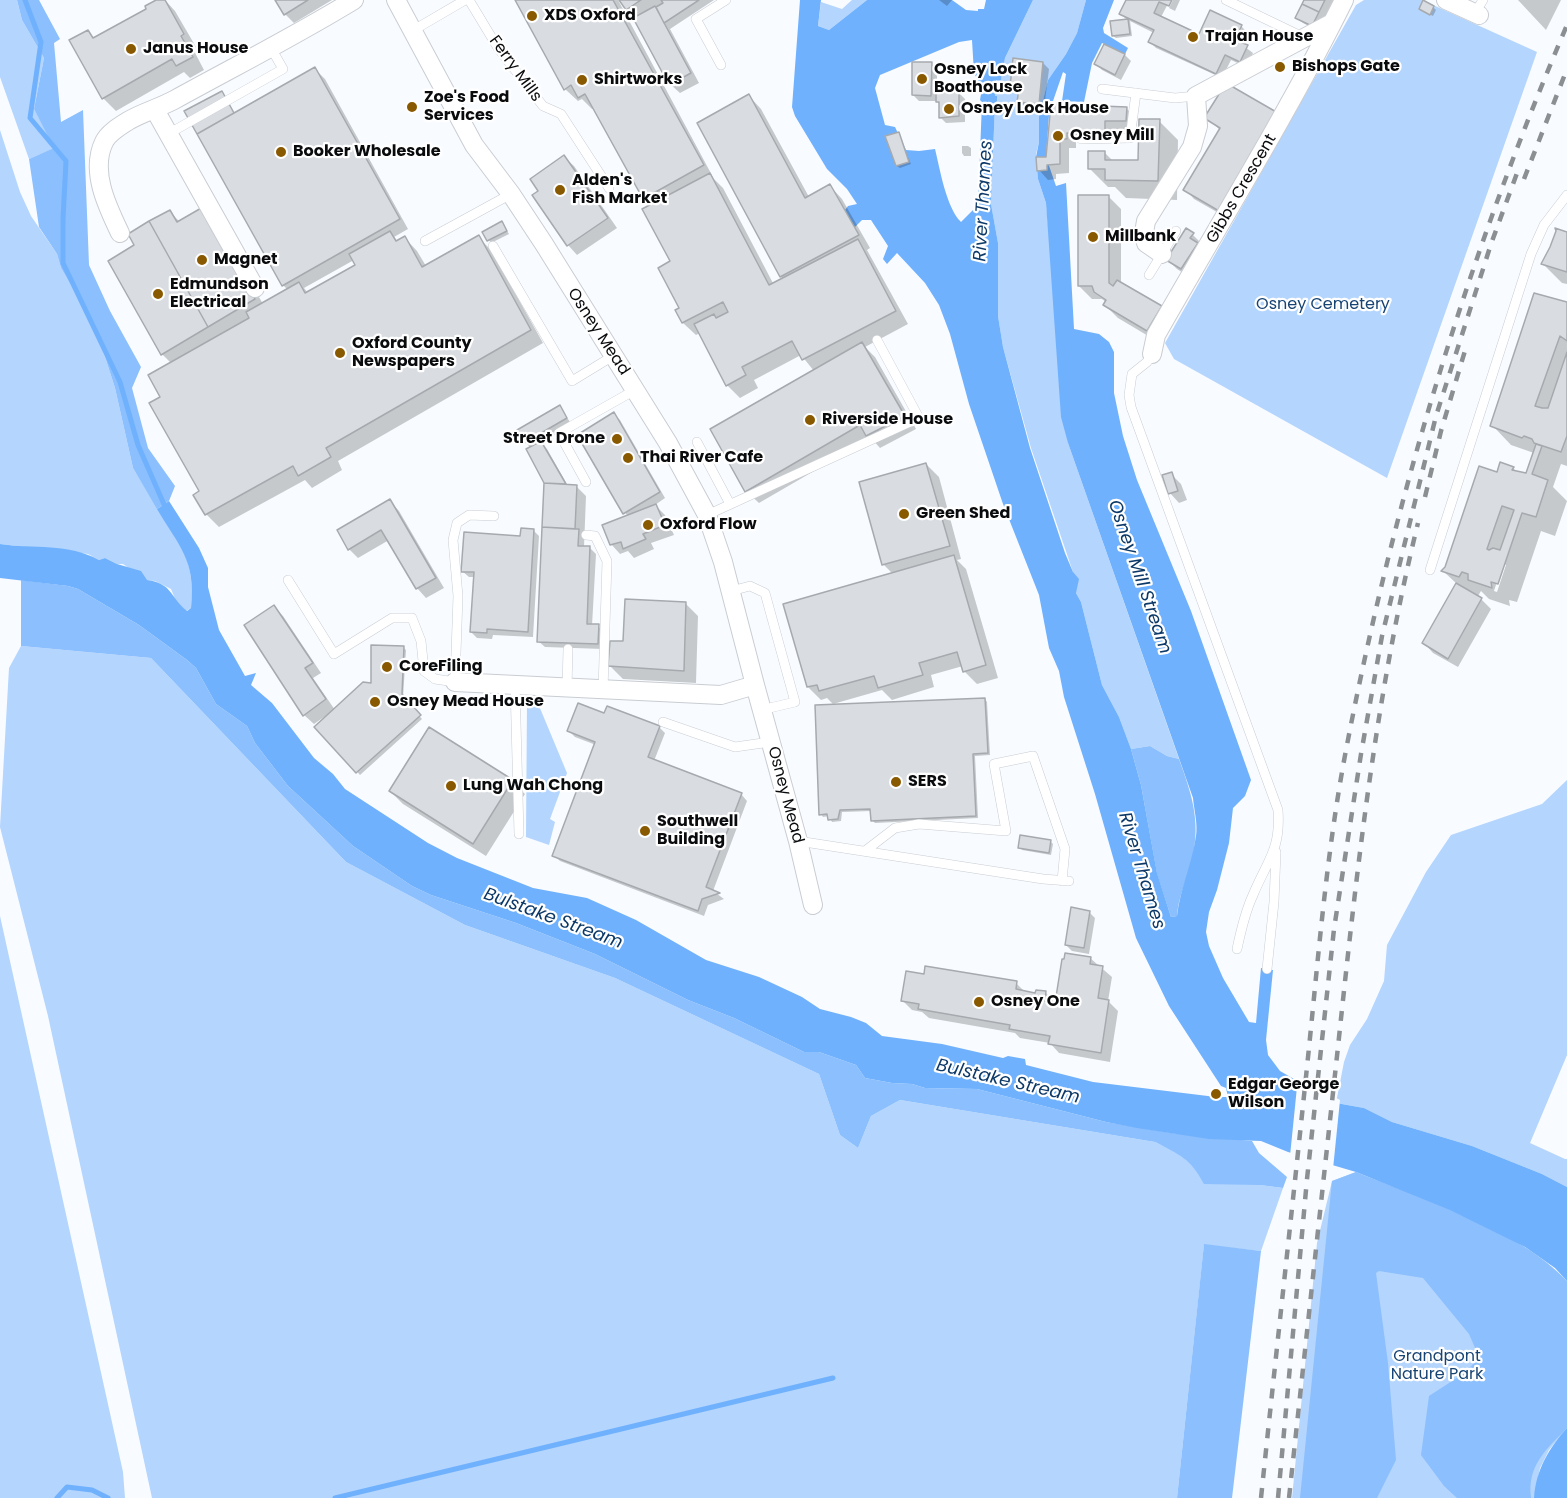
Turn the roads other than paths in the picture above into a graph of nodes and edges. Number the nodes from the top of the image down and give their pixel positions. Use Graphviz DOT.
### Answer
graph roads {
  1 [pos="354,0"];
  2 [pos="396,0"];
  3 [pos="467,0"];
  4 [pos="726,0"];
  5 [pos="1226,0"];
  6 [pos="1344,0"];
  7 [pos="1454,2"];
  8 [pos="1479,9"];
  9 [pos="1332,23"];
  10 [pos="412,31"];
  11 [pos="1305,38"];
  12 [pos="271,48"];
  13 [pos="721,65"];
  14 [pos="1102,89"];
  15 [pos="1136,93"];
  16 [pos="1196,96"];
  17 [pos="155,110"];
  18 [pos="168,134"];
  19 [pos="1081,139"];
  20 [pos="609,188"];
  21 [pos="511,194"];
  22 [pos="1567,195"];
  23 [pos="1176,231"];
  24 [pos="120,233"];
  25 [pos="425,241"];
  26 [pos="493,246"];
  27 [pos="1162,254"];
  28 [pos="1149,275"];
  29 [pos="255,288"];
  30 [pos="877,340"];
  31 [pos="1152,354"];
  32 [pos="614,356"];
  33 [pos="635,390"];
  34 [pos="697,442"];
  35 [pos="586,482"];
  36 [pos="730,504"];
  37 [pos="707,515"];
  38 [pos="494,516"];
  39 [pos="586,535"];
  40 [pos="1431,570"];
  41 [pos="288,580"];
  42 [pos="731,591"];
  43 [pos="568,649"];
  44 [pos="455,682"];
  45 [pos="515,685"];
  46 [pos="755,685"];
  47 [pos="567,688"];
  48 [pos="603,690"];
  49 [pos="761,710"];
  50 [pos="663,722"];
  51 [pos="770,742"];
  52 [pos="519,834"];
  53 [pos="798,841"];
  54 [pos="1276,847"];
  55 [pos="865,851"];
  56 [pos="813,905"];
  57 [pos="1237,949"];
  58 [pos="1267,969"];
  1 -- 12 [label="street"];
  2 -- 10 [label="street, Osney Mead"];
  3 -- 10 [label="lane"];
  3 -- 20 [label="lane, Ferry Mills"];
  4 -- 13 [label="lane"];
  5 -- 11 [label="lane"];
  6 -- 9 [label="street, Gibbs Crescent"];
  7 -- 8 [label="street"];
  9 -- 11 [label="street"];
  9 -- 31 [label="street, Gibbs Crescent"];
  10 -- 21 [label="street, Osney Mead"];
  11 -- 16 [label="street"];
  12 -- 17 [label="street"];
  12 -- 18 [label="lane"];
  14 -- 15 [label="lane"];
  15 -- 16 [label="lane"];
  15 -- 19 [label="lane"];
  16 -- 27 [label="street"];
  17 -- 18 [label="street"];
  17 -- 24 [label="street"];
  18 -- 29 [label="street"];
  21 -- 25 [label="lane"];
  21 -- 32 [label="street, Osney Mead"];
  22 -- 40 [label="lane"];
  23 -- 27 [label="lane"];
  26 -- 32 [label="lane"];
  27 -- 28 [label="lane"];
  30 -- 36 [label="lane"];
  31 -- 54 [label="lane"];
  32 -- 33 [label="street, Osney Mead"];
  33 -- 35 [label="lane"];
  33 -- 37 [label="street, Osney Mead"];
  34 -- 36 [label="lane"];
  36 -- 37 [label="lane"];
  37 -- 42 [label="street, Osney Mead"];
  38 -- 44 [label="lane"];
  39 -- 48 [label="lane"];
  41 -- 44 [label="lane"];
  42 -- 46 [label="street, Osney Mead"];
  42 -- 49 [label="lane"];
  43 -- 47 [label="lane"];
  44 -- 45 [label="street"];
  45 -- 47 [label="street"];
  45 -- 52 [label="lane"];
  46 -- 48 [label="street"];
  46 -- 49 [label="street, Osney Mead"];
  47 -- 48 [label="street"];
  49 -- 51 [label="street, Osney Mead"];
  50 -- 51 [label="lane"];
  51 -- 53 [label="street, Osney Mead"];
  53 -- 55 [label="lane"];
  53 -- 56 [label="street, Osney Mead"];
  54 -- 57 [label="lane"];
  54 -- 58 [label="lane"];
  55 -- 55 [label="lane"];
}
